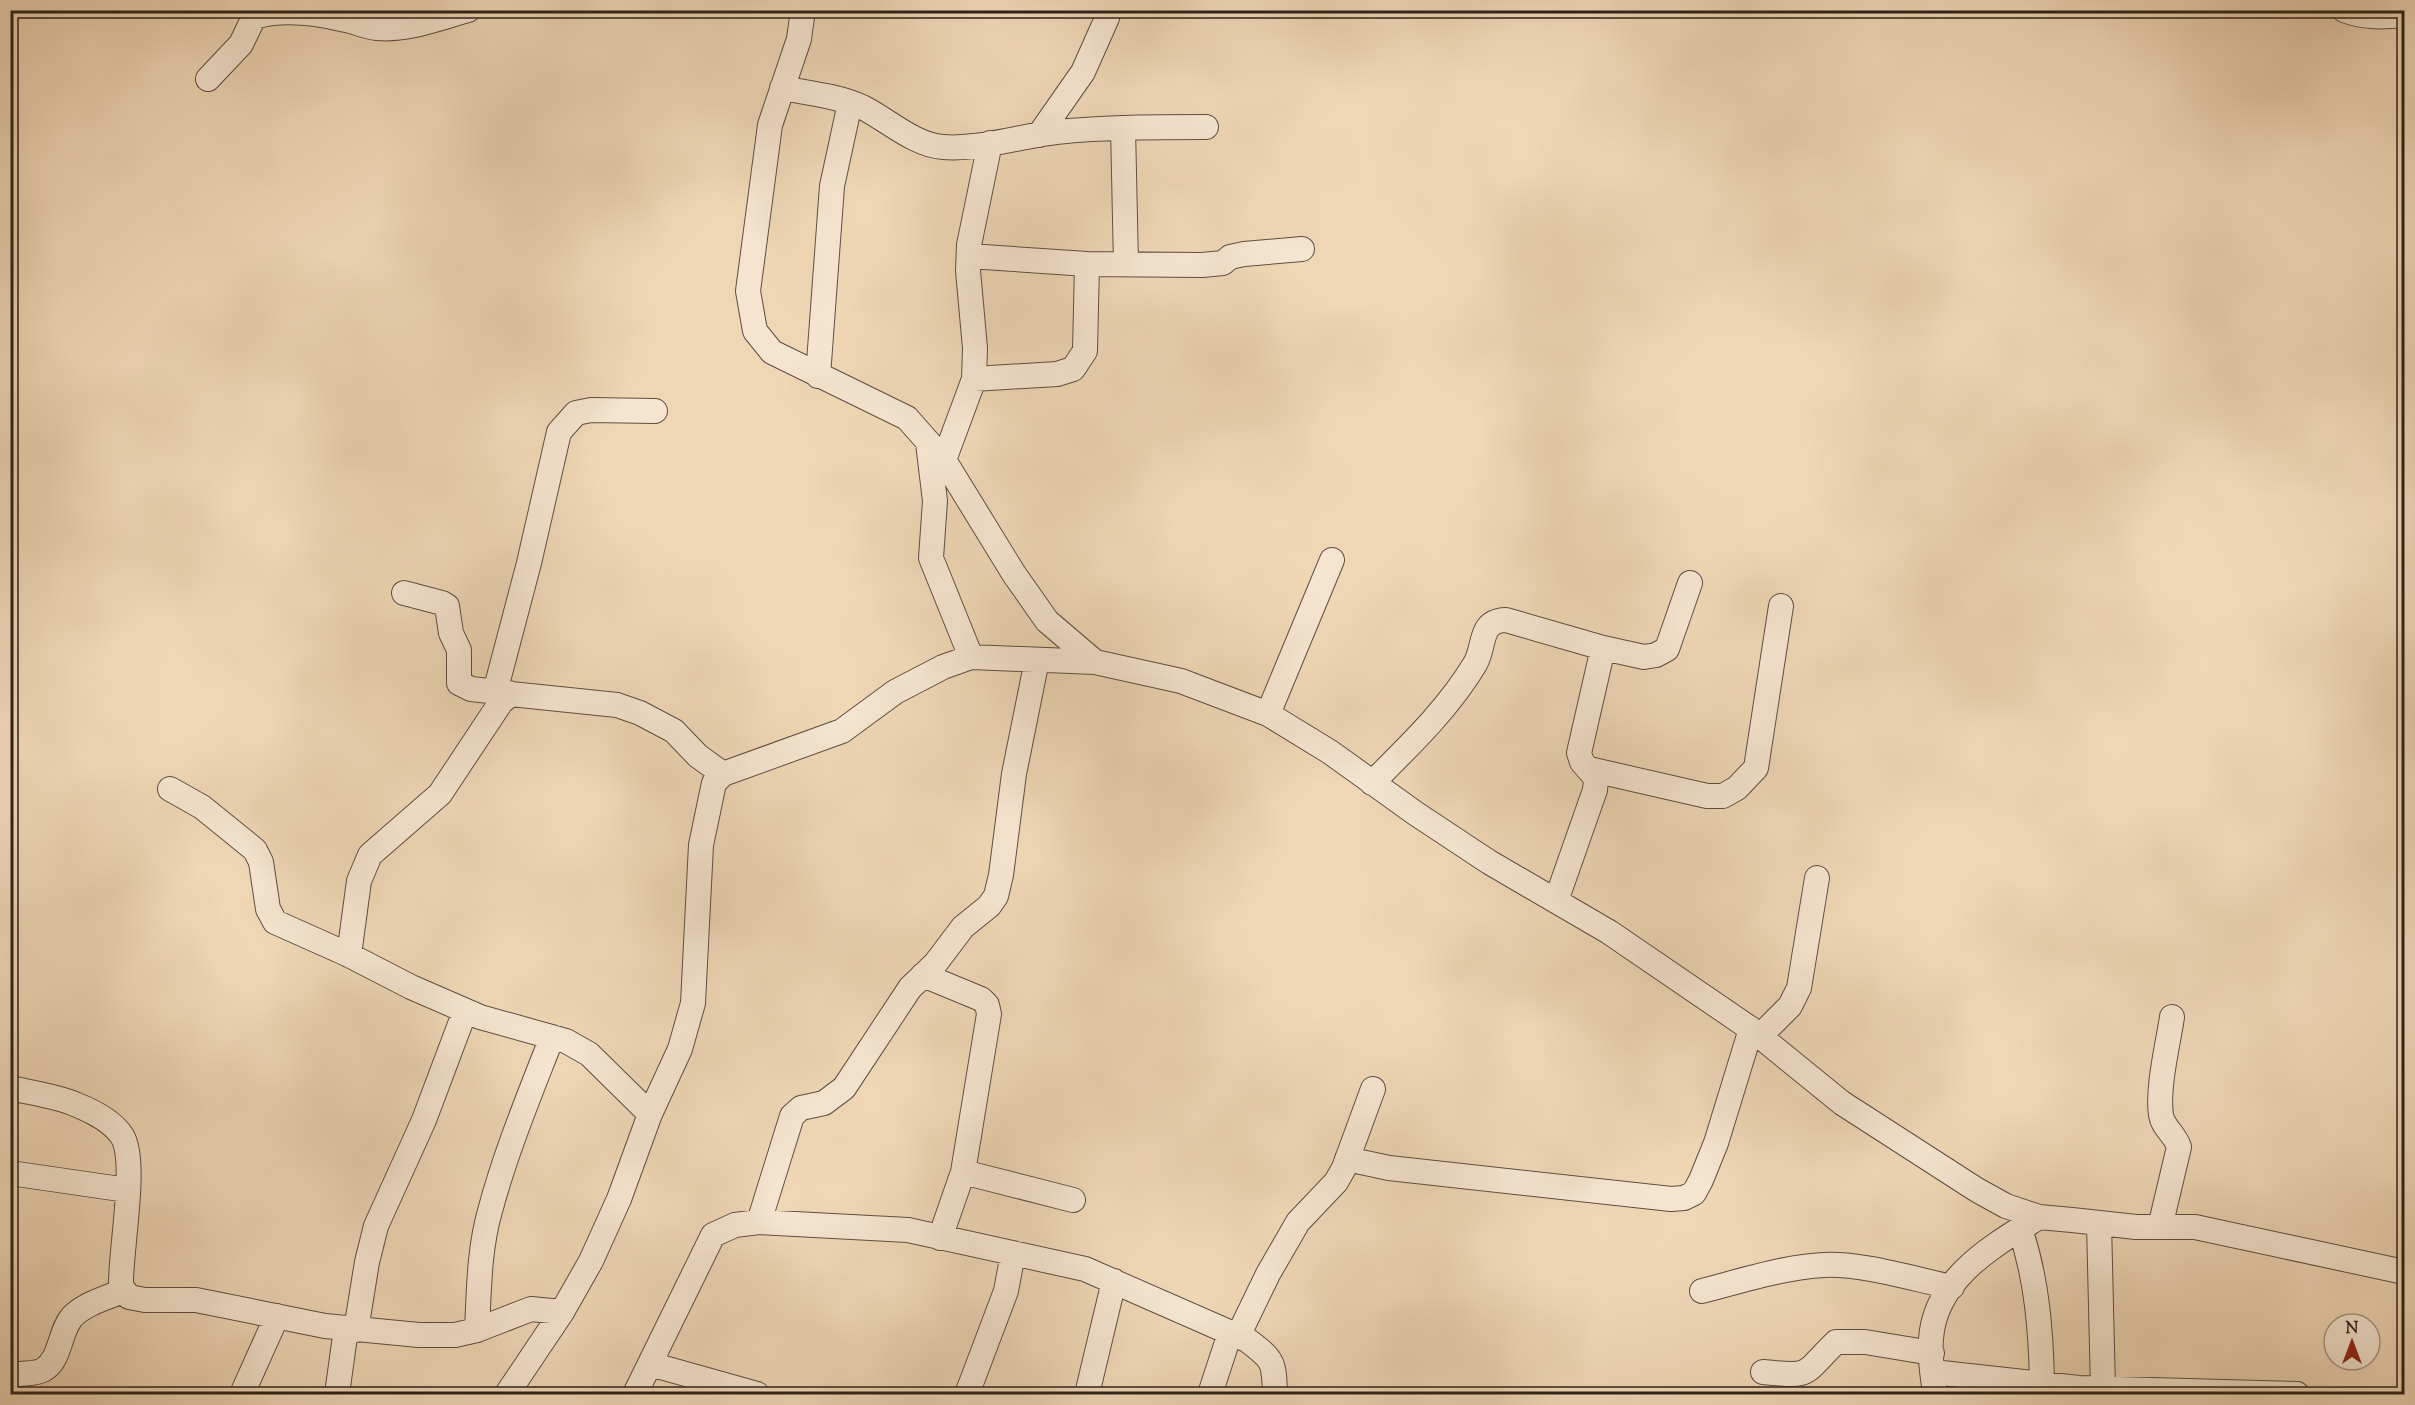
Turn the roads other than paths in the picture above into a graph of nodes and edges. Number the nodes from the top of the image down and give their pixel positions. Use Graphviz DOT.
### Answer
graph roads {
  1 [pos="468,10"];
  2 [pos="803,10"];
  3 [pos="1108,10"];
  4 [pos="2344,10"];
  5 [pos="254,14"];
  6 [pos="347,15"];
  7 [pos="2404,15"];
  8 [pos="208,79"];
  9 [pos="782,88"];
  10 [pos="850,103"];
  11 [pos="1206,127"];
  12 [pos="1124,128"];
  13 [pos="1039,135"];
  14 [pos="990,143"];
  15 [pos="1302,249"];
  16 [pos="969,256"];
  17 [pos="1087,264"];
  18 [pos="1126,264"];
  19 [pos="818,376"];
  20 [pos="974,379"];
  21 [pos="655,411"];
  22 [pos="936,451"];
  23 [pos="1332,560"];
  24 [pos="1690,583"];
  25 [pos="404,593"];
  26 [pos="1781,606"];
  27 [pos="1603,648"];
  28 [pos="971,657"];
  29 [pos="1037,660"];
  30 [pos="1095,662"];
  31 [pos="503,693"];
  32 [pos="1268,714"];
  33 [pos="1589,769"];
  34 [pos="723,774"];
  35 [pos="1372,783"];
  36 [pos="170,789"];
  37 [pos="1817,878"];
  38 [pos="1556,901"];
  39 [pos="349,955"];
  40 [pos="923,975"];
  41 [pos="465,1011"];
  42 [pos="2172,1017"];
  43 [pos="1755,1032"];
  44 [pos="552,1037"];
  45 [pos="10,1088"];
  46 [pos="1373,1089"];
  47 [pos="650,1114"];
  48 [pos="1347,1159"];
  49 [pos="963,1172"];
  50 [pos="10,1173"];
  51 [pos="127,1190"];
  52 [pos="1073,1200"];
  53 [pos="759,1222"];
  54 [pos="2030,1223"];
  55 [pos="2099,1223"];
  56 [pos="2160,1227"];
  57 [pos="940,1238"];
  58 [pos="1013,1253"];
  59 [pos="2404,1272"];
  60 [pos="1113,1281"];
  61 [pos="1952,1287"];
  62 [pos="123,1291"];
  63 [pos="1702,1291"];
  64 [pos="562,1311"];
  65 [pos="277,1316"];
  66 [pos="351,1330"];
  67 [pos="477,1330"];
  68 [pos="1234,1335"];
  69 [pos="650,1364"];
  70 [pos="1763,1372"];
  71 [pos="1933,1373"];
  72 [pos="10,1376"];
  73 [pos="2042,1383"];
  74 [pos="2103,1389"];
  75 [pos="242,1395"];
  76 [pos="337,1395"];
  77 [pos="507,1395"];
  78 [pos="636,1395"];
  79 [pos="758,1395"];
  80 [pos="967,1395"];
  81 [pos="1087,1395"];
  82 [pos="1210,1395"];
  83 [pos="1275,1395"];
  84 [pos="2297,1395"];
  1 -- 6 [label="street"];
  2 -- 9 [label="street"];
  3 -- 13 [label="street"];
  4 -- 7 [label="street"];
  5 -- 6 [label="street"];
  5 -- 8 [label="street"];
  9 -- 10 [label="street"];
  9 -- 19 [label="street"];
  10 -- 14 [label="street"];
  10 -- 19 [label="street"];
  11 -- 12 [label="street"];
  12 -- 13 [label="street"];
  12 -- 18 [label="street"];
  13 -- 14 [label="street"];
  14 -- 16 [label="street"];
  15 -- 18 [label="street"];
  16 -- 17 [label="street"];
  16 -- 20 [label="street"];
  17 -- 18 [label="street"];
  17 -- 20 [label="street"];
  19 -- 22 [label="street"];
  20 -- 22 [label="street"];
  21 -- 31 [label="street"];
  22 -- 28 [label="street"];
  22 -- 30 [label="street"];
  23 -- 32 [label="street"];
  24 -- 27 [label="street"];
  25 -- 31 [label="street"];
  26 -- 33 [label="street"];
  27 -- 33 [label="street"];
  27 -- 35 [label="street"];
  28 -- 29 [label="street"];
  28 -- 34 [label="street"];
  29 -- 30 [label="street"];
  29 -- 40 [label="street"];
  30 -- 32 [label="street"];
  31 -- 34 [label="street"];
  31 -- 39 [label="street"];
  32 -- 35 [label="street"];
  33 -- 38 [label="street"];
  34 -- 47 [label="street"];
  35 -- 38 [label="street"];
  36 -- 39 [label="street"];
  37 -- 43 [label="street"];
  38 -- 43 [label="street"];
  39 -- 41 [label="street"];
  40 -- 49 [label="street"];
  40 -- 53 [label="street"];
  41 -- 44 [label="street"];
  41 -- 66 [label="street"];
  42 -- 56 [label="street"];
  43 -- 48 [label="street"];
  43 -- 54 [label="street"];
  44 -- 47 [label="street"];
  44 -- 67 [label="street"];
  45 -- 51 [label="street"];
  46 -- 48 [label="street"];
  47 -- 64 [label="street"];
  48 -- 68 [label="street"];
  49 -- 52 [label="street"];
  49 -- 57 [label="street"];
  50 -- 51 [label="street"];
  51 -- 62 [label="street"];
  53 -- 57 [label="street"];
  53 -- 69 [label="street"];
  54 -- 55 [label="street"];
  54 -- 61 [label="street"];
  54 -- 73 [label="street"];
  55 -- 56 [label="street"];
  55 -- 74 [label="street"];
  56 -- 59 [label="street"];
  57 -- 58 [label="street"];
  58 -- 60 [label="street"];
  58 -- 80 [label="street"];
  60 -- 68 [label="street"];
  60 -- 81 [label="street"];
  61 -- 63 [label="street"];
  61 -- 71 [label="street"];
  62 -- 65 [label="street"];
  62 -- 72 [label="street"];
  64 -- 67 [label="street"];
  64 -- 77 [label="street"];
  65 -- 66 [label="street"];
  65 -- 75 [label="street"];
  66 -- 67 [label="street"];
  66 -- 76 [label="street"];
  68 -- 82 [label="street"];
  68 -- 83 [label="street"];
  69 -- 78 [label="street"];
  69 -- 79 [label="street"];
  70 -- 71 [label="street"];
  71 -- 73 [label="street"];
  73 -- 74 [label="street"];
  74 -- 84 [label="street"];
}
